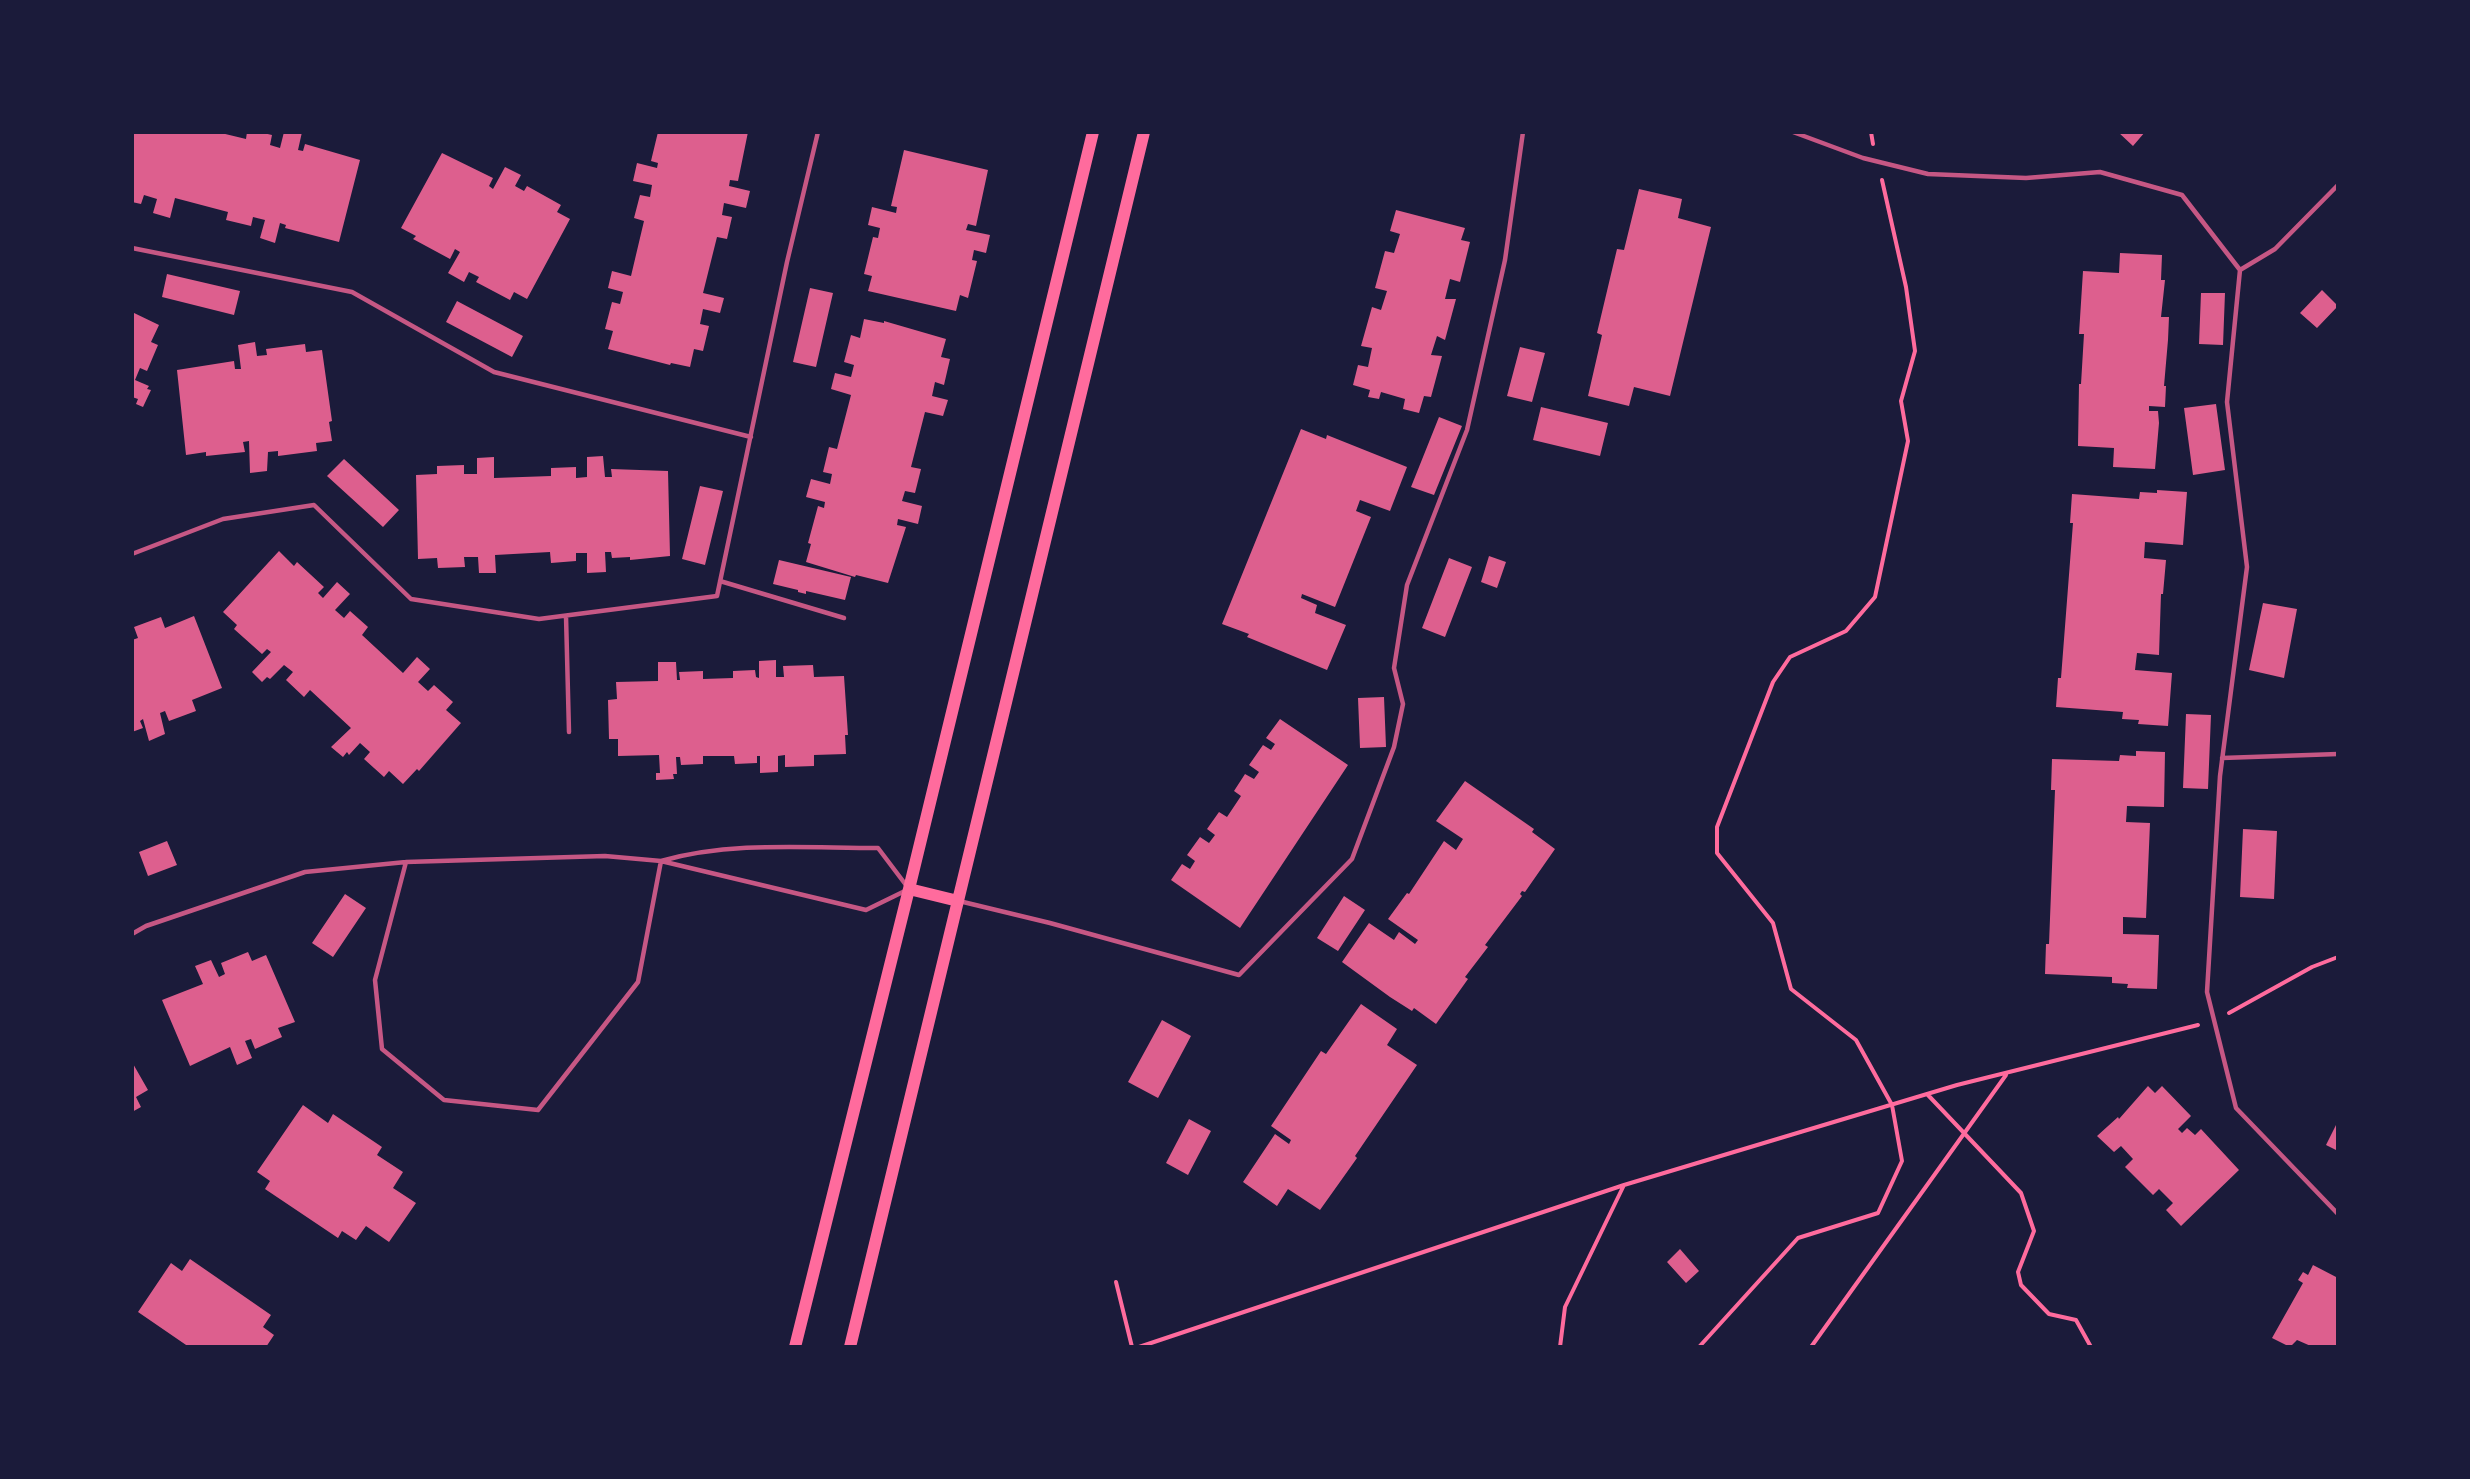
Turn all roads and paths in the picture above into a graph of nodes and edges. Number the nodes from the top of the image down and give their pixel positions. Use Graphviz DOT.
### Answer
graph roads {
  1 [pos="818,132"];
  2 [pos="1093,132"];
  3 [pos="1144,132"];
  4 [pos="1523,132"];
  5 [pos="1793,132"];
  6 [pos="1871,132"];
  7 [pos="1877,161"];
  8 [pos="2338,185"];
  9 [pos="132,248"];
  10 [pos="2240,270"];
  11 [pos="751,437"];
  12 [pos="132,554"];
  13 [pos="720,581"];
  14 [pos="566,616"];
  15 [pos="844,618"];
  16 [pos="569,732"];
  17 [pos="2338,754"];
  18 [pos="2222,758"];
  19 [pos="662,861"];
  20 [pos="406,862"];
  21 [pos="909,888"];
  22 [pos="958,901"];
  23 [pos="132,934"];
  24 [pos="2338,957"];
  25 [pos="2214,1021"];
  26 [pos="2006,1075"];
  27 [pos="1927,1094"];
  28 [pos="1892,1105"];
  29 [pos="1964,1133"];
  30 [pos="1624,1185"];
  31 [pos="2338,1214"];
  32 [pos="1116,1282"];
  33 [pos="795,1347"];
  34 [pos="850,1347"];
  35 [pos="1132,1347"];
  36 [pos="1139,1347"];
  37 [pos="1560,1347"];
  38 [pos="1699,1347"];
  39 [pos="1811,1347"];
  40 [pos="2091,1347"];
  1 -- 11 [label="lane"];
  2 -- 21 [label="main road"];
  3 -- 22 [label="main road"];
  4 -- 22 [label="lane"];
  5 -- 7 [label="lane"];
  6 -- 7 [label="path"];
  7 -- 10 [label="lane"];
  7 -- 28 [label="path"];
  8 -- 10 [label="lane"];
  9 -- 11 [label="lane"];
  10 -- 18 [label="lane"];
  11 -- 13 [label="lane"];
  12 -- 14 [label="lane"];
  13 -- 14 [label="lane"];
  13 -- 15 [label="lane"];
  14 -- 16 [label="lane"];
  17 -- 18 [label="lane"];
  18 -- 25 [label="lane"];
  19 -- 20 [label="lane"];
  19 -- 20 [label="lane"];
  19 -- 21 [label="lane"];
  19 -- 21 [label="lane"];
  20 -- 23 [label="lane"];
  21 -- 22 [label="main road"];
  21 -- 33 [label="main road"];
  22 -- 34 [label="main road"];
  24 -- 25 [label="path"];
  25 -- 26 [label="path"];
  25 -- 31 [label="lane"];
  26 -- 27 [label="path"];
  26 -- 29 [label="path"];
  27 -- 28 [label="path"];
  27 -- 29 [label="path"];
  28 -- 30 [label="path"];
  28 -- 38 [label="path"];
  29 -- 39 [label="path"];
  29 -- 40 [label="path"];
  30 -- 36 [label="path"];
  30 -- 37 [label="path"];
  32 -- 35 [label="path"];
}
